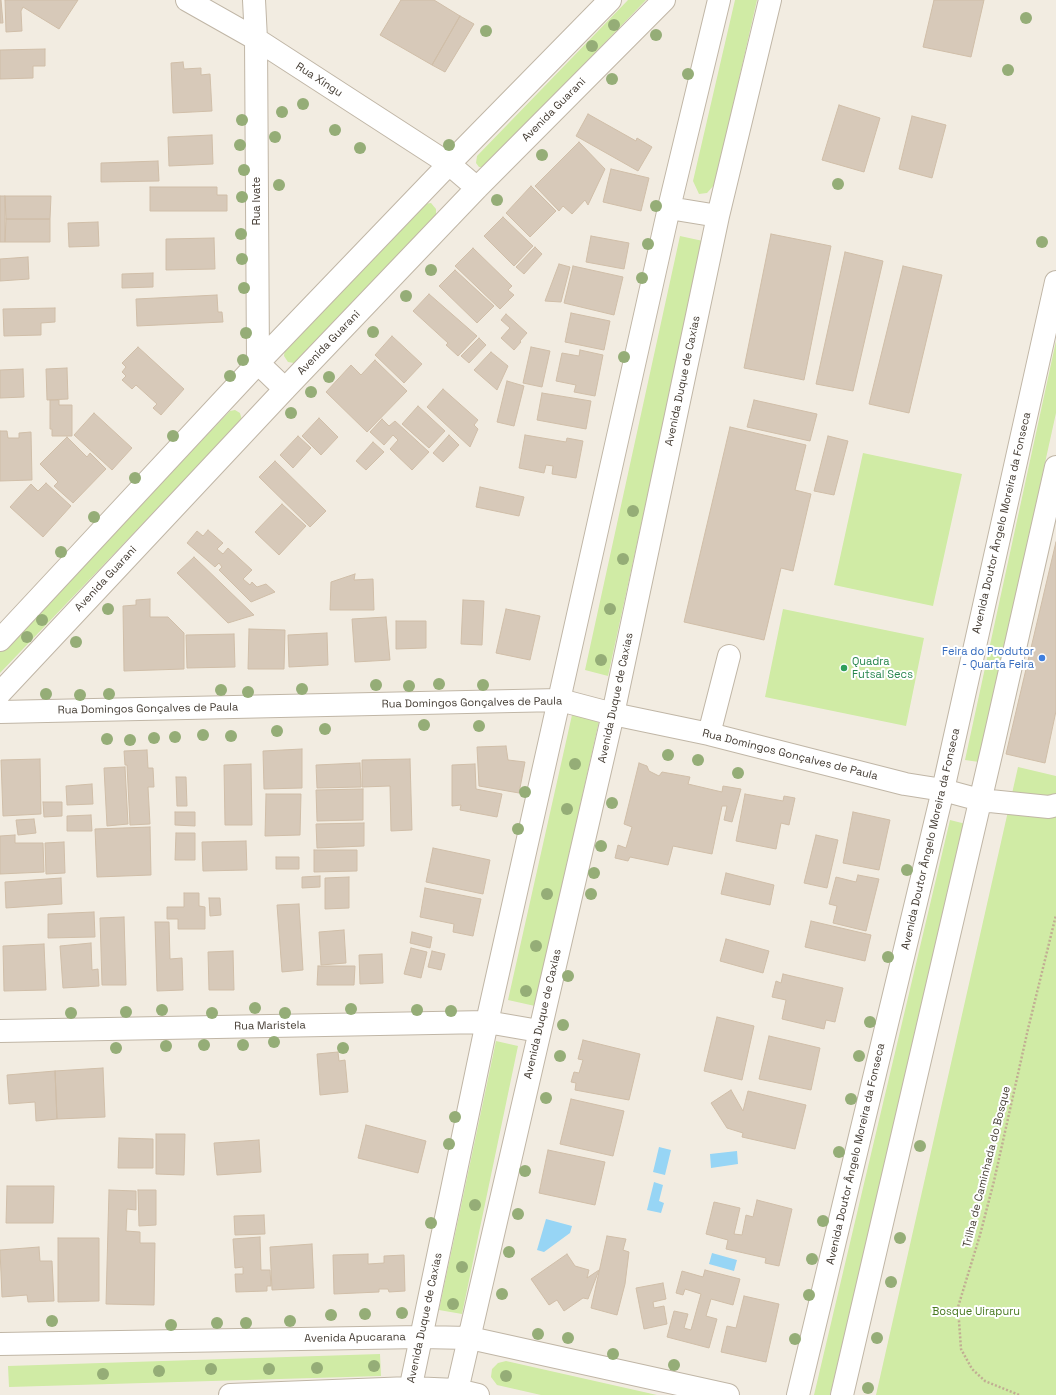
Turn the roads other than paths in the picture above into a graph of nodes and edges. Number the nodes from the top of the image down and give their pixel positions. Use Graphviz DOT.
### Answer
graph roads {
  1 [pos="187,0"];
  2 [pos="254,0"];
  3 [pos="610,0"];
  4 [pos="664,0"];
  5 [pos="719,0"];
  6 [pos="770,0"];
  7 [pos="256,39"];
  8 [pos="449,164"];
  9 [pos="476,188"];
  10 [pos="669,208"];
  11 [pos="718,216"];
  12 [pos="1056,282"];
  13 [pos="258,363"];
  14 [pos="285,389"];
  15 [pos="1056,467"];
  16 [pos="0,640"];
  17 [pos="729,656"];
  18 [pos="0,693"];
  19 [pos="560,700"];
  20 [pos="0,712"];
  21 [pos="613,714"];
  22 [pos="709,734"];
  23 [pos="943,790"];
  24 [pos="980,800"];
  25 [pos="1056,805"];
  26 [pos="487,1022"];
  27 [pos="0,1031"];
  28 [pos="539,1031"];
  29 [pos="421,1337"];
  30 [pos="470,1338"];
  31 [pos="0,1344"];
  32 [pos="410,1391"];
  33 [pos="464,1393"];
  34 [pos="230,1395"];
  35 [pos="728,1395"];
  36 [pos="798,1395"];
  37 [pos="842,1395"];
  1 -- 7 [label="street, Rua Xingu"];
  2 -- 7 [label="street, Rua Ivate"];
  3 -- 8 [label="street"];
  4 -- 9 [label="street, Avenida Guarani"];
  5 -- 10 [label="street, Avenida Duque de Caxias"];
  6 -- 11 [label="street, Avenida Duque de Caxias"];
  7 -- 8 [label="street, Rua Xingu"];
  7 -- 13 [label="street, Rua Ivate"];
  8 -- 9 [label="street, Rua Xingu"];
  8 -- 13 [label="street"];
  9 -- 14 [label="street, Avenida Guarani"];
  10 -- 11 [label="street"];
  10 -- 19 [label="street, Avenida Duque de Caxias"];
  11 -- 21 [label="street, Avenida Duque de Caxias"];
  12 -- 23 [label="street, Avenida Doutor Ângelo Moreira da Fonseca"];
  13 -- 14 [label="street"];
  13 -- 16 [label="street"];
  14 -- 18 [label="street, Avenida Guarani"];
  15 -- 24 [label="street"];
  17 -- 22 [label="street"];
  19 -- 20 [label="street, Rua Domingos Gonçalves de Paula"];
  19 -- 21 [label="street, Rua Domingos Gonçalves de Paula"];
  19 -- 26 [label="street, Avenida Duque de Caxias"];
  21 -- 22 [label="street, Rua Domingos Gonçalves de Paula"];
  21 -- 28 [label="street, Avenida Duque de Caxias"];
  22 -- 23 [label="street, Rua Domingos Gonçalves de Paula"];
  23 -- 24 [label="street, Rua Domingos Gonçalves de Paula"];
  23 -- 36 [label="street, Avenida Doutor Ângelo Moreira da Fonseca"];
  24 -- 25 [label="street, Rua Domingos Gonçalves de Paula"];
  24 -- 37 [label="street"];
  26 -- 27 [label="street, Rua Maristela"];
  26 -- 28 [label="street, Rua Maristela"];
  26 -- 29 [label="street, Avenida Duque de Caxias"];
  28 -- 30 [label="street, Avenida Duque de Caxias"];
  29 -- 30 [label="street, Avenida Apucarana"];
  29 -- 31 [label="street, Avenida Apucarana"];
  29 -- 32 [label="street, Avenida Duque de Caxias"];
  30 -- 33 [label="street, Avenida Duque de Caxias"];
  30 -- 35 [label="street, Avenida Apucarana"];
  32 -- 33 [label="street"];
  32 -- 34 [label="street"];
}
